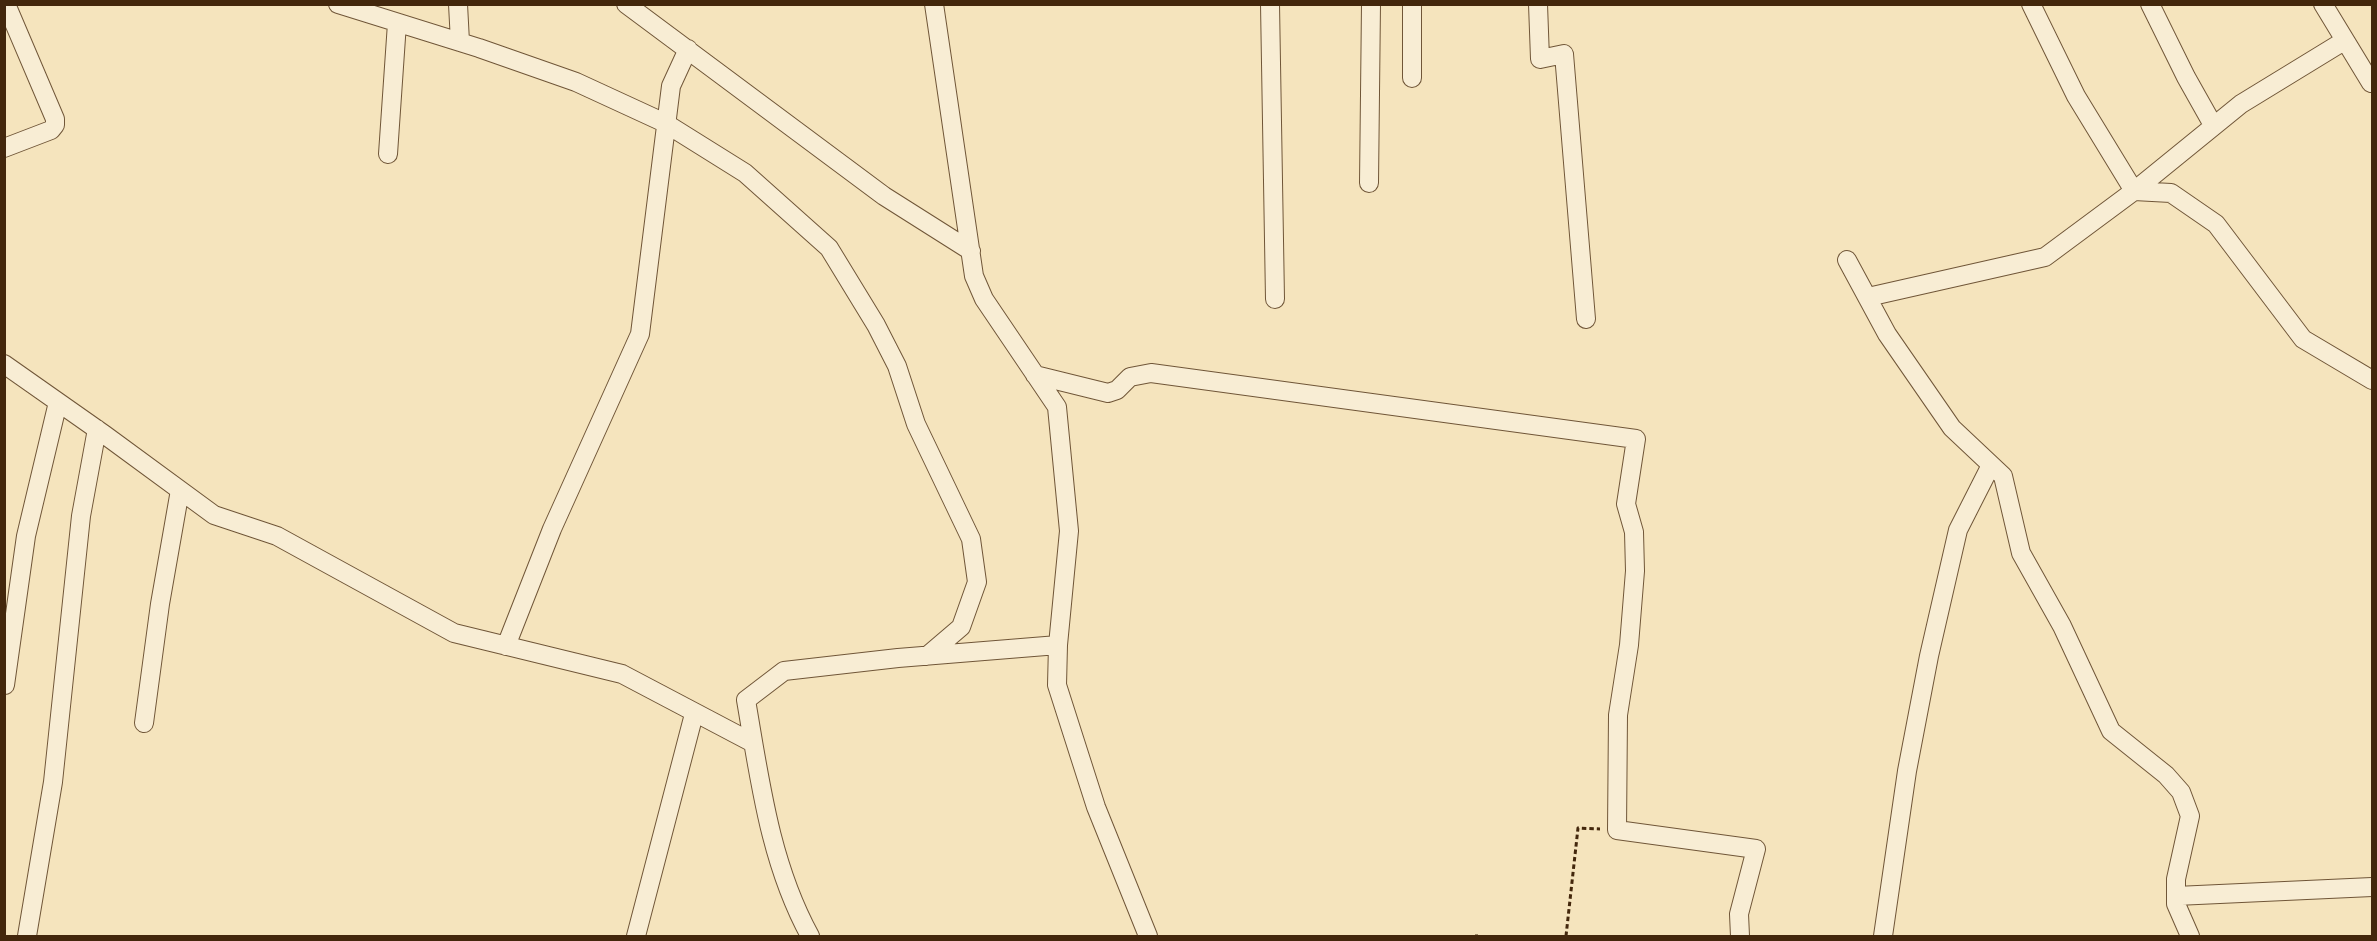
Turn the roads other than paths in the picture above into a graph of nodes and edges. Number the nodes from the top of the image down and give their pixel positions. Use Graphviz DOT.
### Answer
graph roads {
  1 [pos="6,4"];
  2 [pos="338,4"];
  3 [pos="458,4"];
  4 [pos="626,4"];
  5 [pos="934,4"];
  6 [pos="1270,4"];
  7 [pos="1371,4"];
  8 [pos="1412,4"];
  9 [pos="1538,4"];
  10 [pos="2031,4"];
  11 [pos="2150,4"];
  12 [pos="2323,4"];
  13 [pos="398,23"];
  14 [pos="2344,41"];
  15 [pos="460,42"];
  16 [pos="688,49"];
  17 [pos="1412,78"];
  18 [pos="2371,83"];
  19 [pos="665,123"];
  20 [pos="2213,125"];
  21 [pos="4,148"];
  22 [pos="388,154"];
  23 [pos="1370,183"];
  24 [pos="2134,191"];
  25 [pos="971,251"];
  26 [pos="1847,260"];
  27 [pos="1868,297"];
  28 [pos="1275,299"];
  29 [pos="1586,320"];
  30 [pos="4,364"];
  31 [pos="1035,375"];
  32 [pos="2373,380"];
  33 [pos="58,402"];
  34 [pos="97,429"];
  35 [pos="1991,465"];
  36 [pos="180,490"];
  37 [pos="1058,645"];
  38 [pos="506,646"];
  39 [pos="927,656"];
  40 [pos="5,685"];
  41 [pos="694,714"];
  42 [pos="144,723"];
  43 [pos="753,743"];
  44 [pos="2373,887"];
  45 [pos="2176,896"];
  46 [pos="27,936"];
  47 [pos="636,936"];
  48 [pos="810,936"];
  49 [pos="1148,936"];
  50 [pos="1740,936"];
  51 [pos="1883,936"];
  52 [pos="2190,936"];
  1 -- 21 [label="street"];
  2 -- 13 [label="street"];
  3 -- 15 [label="street"];
  4 -- 16 [label="street"];
  5 -- 25 [label="street"];
  6 -- 28 [label="street"];
  7 -- 23 [label="street"];
  8 -- 17 [label="street"];
  9 -- 29 [label="street"];
  10 -- 24 [label="street"];
  11 -- 20 [label="street"];
  12 -- 14 [label="street"];
  13 -- 15 [label="street"];
  13 -- 22 [label="street"];
  14 -- 18 [label="street"];
  14 -- 20 [label="street"];
  15 -- 19 [label="street"];
  16 -- 19 [label="street"];
  16 -- 25 [label="street"];
  19 -- 38 [label="street"];
  19 -- 39 [label="street"];
  20 -- 24 [label="street"];
  24 -- 27 [label="street"];
  24 -- 32 [label="street"];
  25 -- 31 [label="street"];
  26 -- 27 [label="street"];
  27 -- 35 [label="street"];
  30 -- 33 [label="street"];
  31 -- 37 [label="street"];
  31 -- 50 [label="street"];
  33 -- 34 [label="street"];
  33 -- 40 [label="street"];
  34 -- 36 [label="street"];
  34 -- 46 [label="street"];
  35 -- 45 [label="street"];
  35 -- 51 [label="street"];
  36 -- 38 [label="street"];
  36 -- 42 [label="street"];
  37 -- 39 [label="street"];
  37 -- 49 [label="street"];
  38 -- 41 [label="street"];
  39 -- 43 [label="street"];
  41 -- 43 [label="street"];
  41 -- 47 [label="street"];
  43 -- 48 [label="street"];
  44 -- 45 [label="street"];
  45 -- 52 [label="street"];
}
